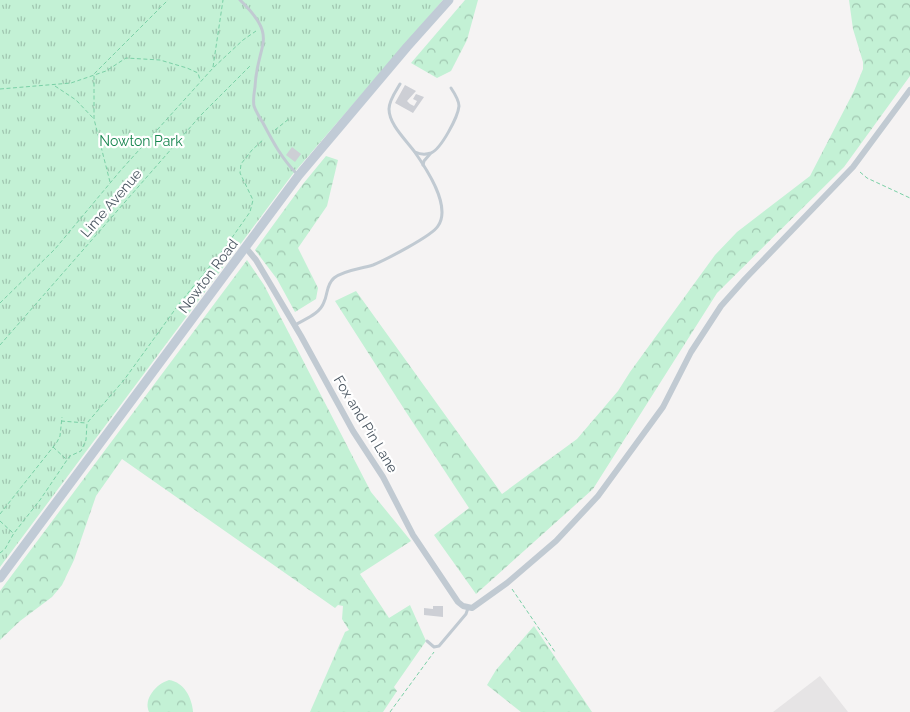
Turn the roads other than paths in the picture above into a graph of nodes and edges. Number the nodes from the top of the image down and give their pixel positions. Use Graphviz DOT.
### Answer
graph roads {
  1 [pos="240,0"];
  2 [pos="449,0"];
  3 [pos="400,84"];
  4 [pos="451,88"];
  5 [pos="910,90"];
  6 [pos="415,152"];
  7 [pos="430,154"];
  8 [pos="423,166"];
  9 [pos="298,175"];
  10 [pos="246,248"];
  11 [pos="294,325"];
  12 [pos="0,578"];
  13 [pos="468,608"];
  14 [pos="427,641"];
  1 -- 9 [label="lane"];
  2 -- 9 [label="street, Nowton Road"];
  3 -- 6 [label="lane"];
  4 -- 7 [label="lane"];
  5 -- 13 [label="street"];
  6 -- 7 [label="lane"];
  6 -- 8 [label="lane"];
  7 -- 8 [label="lane"];
  8 -- 11 [label="lane"];
  9 -- 10 [label="street, Nowton Road"];
  10 -- 11 [label="street, Fox and Pin Lane"];
  10 -- 12 [label="street, Nowton Road"];
  11 -- 13 [label="street, Fox and Pin Lane"];
  13 -- 14 [label="lane"];
}
